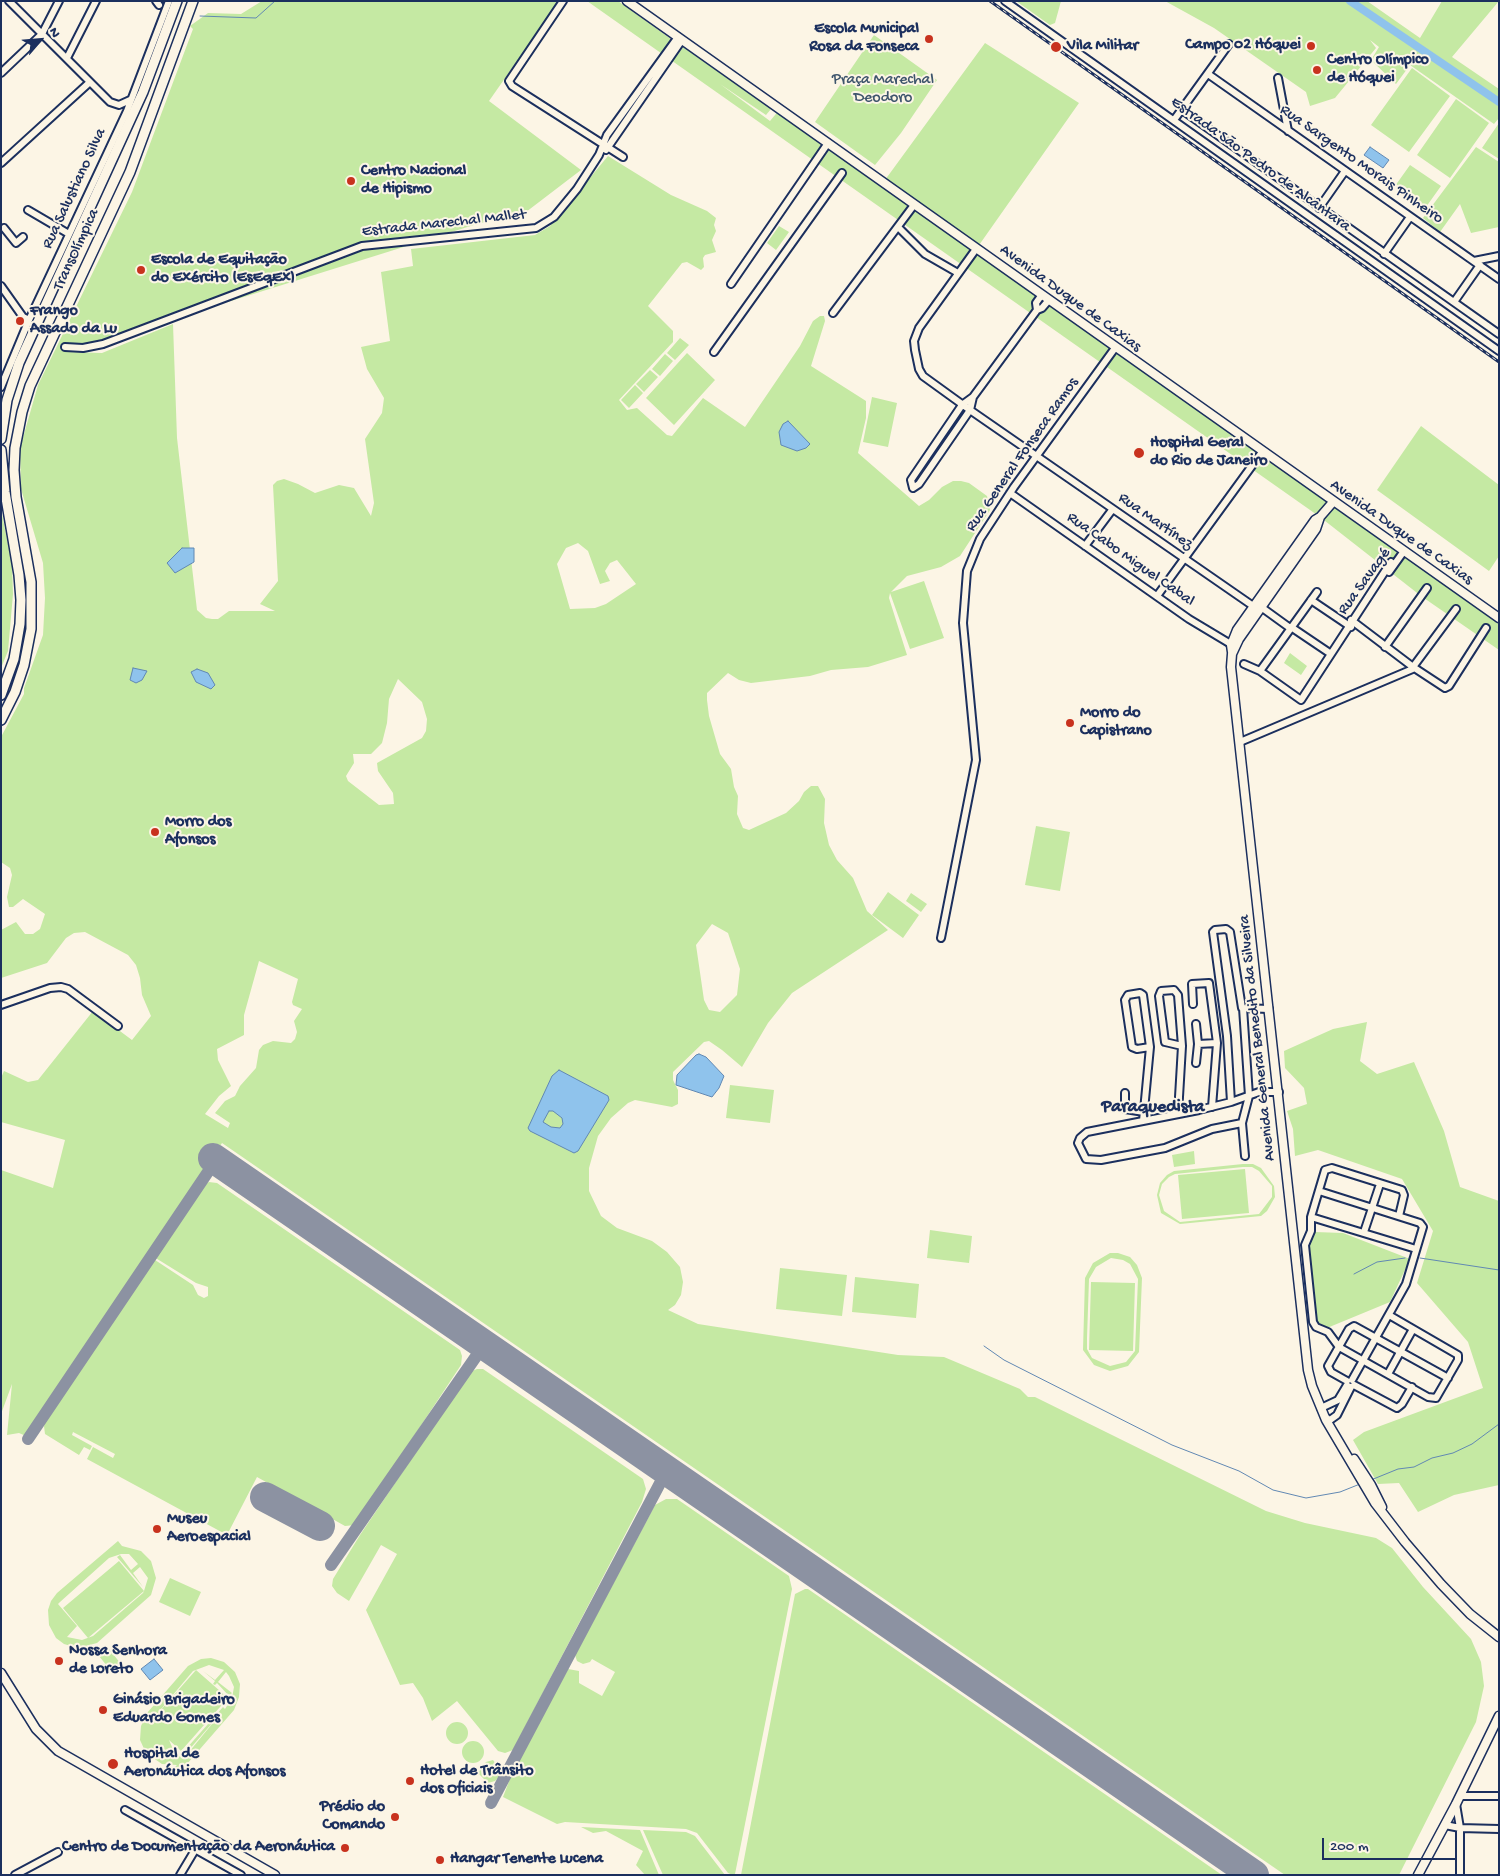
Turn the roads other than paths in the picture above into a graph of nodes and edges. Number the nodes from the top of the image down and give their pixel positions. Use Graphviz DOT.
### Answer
graph roads {
  1 [pos="9,1"];
  2 [pos="59,1"];
  3 [pos="96,1"];
  4 [pos="169,1"];
  5 [pos="177,1"];
  6 [pos="193,1"];
  7 [pos="563,1"];
  8 [pos="627,1"];
  9 [pos="1005,1"];
  10 [pos="42,34"];
  11 [pos="680,39"];
  12 [pos="1229,44"];
  13 [pos="67,58"];
  14 [pos="1,73"];
  15 [pos="1208,74"];
  16 [pos="1278,78"];
  17 [pos="90,82"];
  18 [pos="136,90"];
  19 [pos="1182,110"];
  20 [pos="127,111"];
  21 [pos="1174,120"];
  22 [pos="1288,131"];
  23 [pos="828,143"];
  24 [pos="605,147"];
  25 [pos="623,157"];
  26 [pos="1,162"];
  27 [pos="1344,171"];
  28 [pos="842,172"];
  29 [pos="914,205"];
  30 [pos="28,210"];
  31 [pos="1322,210"];
  32 [pos="1410,217"];
  33 [pos="1316,222"];
  34 [pos="2,227"];
  35 [pos="80,227"];
  36 [pos="898,227"];
  37 [pos="69,234"];
  38 [pos="23,237"];
  39 [pos="976,249"];
  40 [pos="1384,254"];
  41 [pos="1499,256"];
  42 [pos="1477,263"];
  43 [pos="958,273"];
  44 [pos="1499,279"];
  45 [pos="731,284"];
  46 [pos="1,286"];
  47 [pos="1044,298"];
  48 [pos="1454,302"];
  49 [pos="834,313"];
  50 [pos="29,320"];
  51 [pos="1499,334"];
  52 [pos="65,347"];
  53 [pos="1115,348"];
  54 [pos="1499,350"];
  55 [pos="714,352"];
  56 [pos="1,387"];
  57 [pos="973,397"];
  58 [pos="962,405"];
  59 [pos="970,410"];
  60 [pos="1,440"];
  61 [pos="936,443"];
  62 [pos="943,449"];
  63 [pos="1,450"];
  64 [pos="1262,452"];
  65 [pos="1036,455"];
  66 [pos="1010,493"];
  67 [pos="1333,502"];
  68 [pos="1112,510"];
  69 [pos="1085,546"];
  70 [pos="1404,551"];
  71 [pos="1184,560"];
  72 [pos="1427,588"];
  73 [pos="1317,592"];
  74 [pos="1157,596"];
  75 [pos="1311,600"];
  76 [pos="1258,608"];
  77 [pos="1456,609"];
  78 [pos="1499,618"];
  79 [pos="1350,625"];
  80 [pos="1290,627"];
  81 [pos="1486,628"];
  82 [pos="1385,647"];
  83 [pos="1232,651"];
  84 [pos="1331,654"];
  85 [pos="1244,664"];
  86 [pos="1414,668"];
  87 [pos="1260,671"];
  88 [pos="1,695"];
  89 [pos="1,720"];
  90 [pos="1240,742"];
  91 [pos="941,938"];
  92 [pos="1193,1004"];
  93 [pos="1,1005"];
  94 [pos="1243,1008"];
  95 [pos="1269,1009"];
  96 [pos="1196,1024"];
  97 [pos="118,1026"];
  98 [pos="1218,1043"];
  99 [pos="1198,1044"];
  100 [pos="1182,1046"];
  101 [pos="1150,1047"];
  102 [pos="1196,1063"];
  103 [pos="1279,1092"];
  104 [pos="1125,1093"];
  105 [pos="1249,1096"];
  106 [pos="1231,1102"];
  107 [pos="1212,1107"];
  108 [pos="1144,1112"];
  109 [pos="1178,1114"];
  110 [pos="1143,1121"];
  111 [pos="1242,1123"];
  112 [pos="1245,1156"];
  113 [pos="1380,1184"];
  114 [pos="1319,1191"];
  115 [pos="1372,1207"];
  116 [pos="1398,1216"];
  117 [pos="1311,1217"];
  118 [pos="1364,1232"];
  119 [pos="1416,1249"];
  120 [pos="1389,1315"];
  121 [pos="1413,1329"];
  122 [pos="1376,1338"];
  123 [pos="1339,1347"];
  124 [pos="1400,1351"];
  125 [pos="1363,1360"];
  126 [pos="1388,1374"];
  127 [pos="1448,1378"];
  128 [pos="1350,1384"];
  129 [pos="1412,1388"];
  130 [pos="1325,1414"];
  131 [pos="1488,1630"];
  132 [pos="1499,1637"];
  133 [pos="1499,1642"];
  134 [pos="1,1673"];
  135 [pos="1499,1716"];
  136 [pos="1460,1796"];
  137 [pos="1499,1796"];
  138 [pos="1456,1804"];
  139 [pos="125,1810"];
  140 [pos="1445,1825"];
  141 [pos="1460,1828"];
  142 [pos="1499,1829"];
  143 [pos="195,1850"];
  144 [pos="58,1852"];
  145 [pos="15,1875"];
  146 [pos="180,1875"];
  147 [pos="240,1875"];
  148 [pos="275,1875"];
  149 [pos="1418,1875"];
  150 [pos="1460,1875"];
  1 -- 10 [label="street"];
  2 -- 10 [label="street"];
  3 -- 13 [label="street"];
  4 -- 18 [label="street, Rua Salustiano Silva"];
  5 -- 35 [label="highway, TransOlímpica"];
  6 -- 89 [label="highway, TransOlímpica"];
  7 -- 24 [label="street"];
  8 -- 11 [label="main road, Avenida Duque de Caxias"];
  9 -- 21 [label="street, Estrada São Pedro de Alcântara"];
  10 -- 13 [label="street"];
  10 -- 14 [label="street"];
  11 -- 23 [label="main road, Avenida Duque de Caxias"];
  11 -- 24 [label="street, Estrada Marechal Mallet"];
  12 -- 15 [label="street"];
  13 -- 17 [label="street"];
  15 -- 19 [label="street"];
  15 -- 22 [label="street, Rua Sargento Morais Pinheiro"];
  16 -- 22 [label="street"];
  17 -- 18 [label="street"];
  17 -- 26 [label="street"];
  18 -- 20 [label="street, Rua Salustiano Silva"];
  19 -- 21 [label="street"];
  19 -- 31 [label="street"];
  20 -- 35 [label="highway"];
  20 -- 37 [label="street, Rua Salustiano Silva"];
  21 -- 33 [label="street, Estrada São Pedro de Alcântara"];
  22 -- 27 [label="street, Rua Sargento Morais Pinheiro"];
  23 -- 29 [label="main road, Avenida Duque de Caxias"];
  23 -- 45 [label="street"];
  24 -- 25 [label="street"];
  24 -- 52 [label="street, Estrada Marechal Mallet"];
  27 -- 31 [label="street"];
  27 -- 32 [label="street, Rua Sargento Morais Pinheiro"];
  28 -- 55 [label="street"];
  29 -- 36 [label="street"];
  29 -- 39 [label="main road, Avenida Duque de Caxias"];
  30 -- 37 [label="street"];
  31 -- 33 [label="street"];
  31 -- 40 [label="street"];
  32 -- 40 [label="street"];
  32 -- 42 [label="street, Rua Sargento Morais Pinheiro"];
  33 -- 54 [label="street, Estrada São Pedro de Alcântara"];
  34 -- 38 [label="street"];
  35 -- 60 [label="highway, TransOlímpica"];
  36 -- 43 [label="street"];
  36 -- 49 [label="street"];
  37 -- 50 [label="street, Rua Salustiano Silva"];
  39 -- 43 [label="street"];
  39 -- 47 [label="main road, Avenida Duque de Caxias"];
  40 -- 48 [label="street"];
  41 -- 42 [label="street"];
  42 -- 44 [label="street, Rua Sargento Morais Pinheiro"];
  42 -- 48 [label="street"];
  43 -- 58 [label="street, Rua Martínez"];
  46 -- 50 [label="street"];
  47 -- 53 [label="main road, Avenida Duque de Caxias"];
  47 -- 57 [label="street"];
  48 -- 51 [label="street"];
  50 -- 56 [label="street, Rua Salustiano Silva"];
  53 -- 64 [label="main road, Avenida Duque de Caxias"];
  53 -- 65 [label="street, Rua General Fonseca Ramos"];
  57 -- 58 [label="street"];
  57 -- 59 [label="street"];
  58 -- 59 [label="street, Rua Martínez"];
  58 -- 61 [label="street"];
  59 -- 62 [label="street"];
  59 -- 65 [label="street, Rua Martínez"];
  61 -- 62 [label="street"];
  61 -- 62 [label="street"];
  63 -- 88 [label="highway"];
  64 -- 67 [label="main road, Avenida Duque de Caxias"];
  64 -- 71 [label="street"];
  65 -- 66 [label="street, Rua General Fonseca Ramos"];
  65 -- 68 [label="street, Rua Martínez"];
  66 -- 69 [label="street, Rua Cabo Miguel Cabal"];
  66 -- 91 [label="street, Rua General Fonseca Ramos"];
  67 -- 70 [label="main road, Avenida Duque de Caxias"];
  67 -- 76 [label="main road"];
  68 -- 69 [label="street"];
  68 -- 71 [label="street, Rua Martínez"];
  69 -- 74 [label="street, Rua Cabo Miguel Cabal"];
  70 -- 78 [label="main road, Avenida Duque de Caxias"];
  70 -- 79 [label="street, Rua Savagé"];
  71 -- 74 [label="street"];
  71 -- 76 [label="street, Rua Martínez"];
  72 -- 82 [label="street"];
  73 -- 75 [label="street"];
  74 -- 83 [label="street, Rua Cabo Miguel Cabal"];
  75 -- 79 [label="street"];
  75 -- 80 [label="street"];
  76 -- 80 [label="street, Rua Martínez"];
  76 -- 83 [label="main road"];
  77 -- 86 [label="street"];
  79 -- 82 [label="street"];
  79 -- 84 [label="street, Rua Savagé"];
  80 -- 84 [label="street, Rua Martínez"];
  80 -- 87 [label="street"];
  81 -- 86 [label="street"];
  82 -- 86 [label="street"];
  83 -- 90 [label="main road, Avenida General Benedito da Silveira"];
  84 -- 87 [label="street, Rua Savagé"];
  85 -- 87 [label="street, Rua Savagé"];
  86 -- 90 [label="street"];
  90 -- 95 [label="main road, Avenida General Benedito da Silveira"];
  92 -- 98 [label="street"];
  93 -- 97 [label="street"];
  94 -- 95 [label="street"];
  94 -- 105 [label="street"];
  94 -- 106 [label="street"];
  95 -- 103 [label="main road, Avenida General Benedito da Silveira"];
  96 -- 99 [label="street"];
  98 -- 99 [label="street"];
  98 -- 107 [label="street"];
  99 -- 102 [label="street"];
  100 -- 100 [label="street"];
  100 -- 109 [label="street"];
  101 -- 101 [label="street"];
  101 -- 108 [label="street"];
  103 -- 105 [label="street"];
  103 -- 130 [label="main road, Avenida General Benedito da Silveira"];
  104 -- 108 [label="street"];
  105 -- 106 [label="street"];
  105 -- 111 [label="street"];
  106 -- 107 [label="street"];
  107 -- 109 [label="street"];
  108 -- 110 [label="street"];
  109 -- 110 [label="street"];
  110 -- 111 [label="street"];
  111 -- 112 [label="street"];
  113 -- 114 [label="street"];
  113 -- 115 [label="street"];
  113 -- 116 [label="street"];
  114 -- 115 [label="street"];
  114 -- 117 [label="street"];
  115 -- 116 [label="street"];
  115 -- 118 [label="street"];
  116 -- 119 [label="street"];
  117 -- 118 [label="street"];
  117 -- 123 [label="street"];
  118 -- 119 [label="street"];
  119 -- 120 [label="street"];
  120 -- 121 [label="street"];
  120 -- 122 [label="street"];
  121 -- 124 [label="street"];
  121 -- 127 [label="street"];
  122 -- 123 [label="street"];
  122 -- 124 [label="street"];
  122 -- 125 [label="street"];
  123 -- 125 [label="street"];
  123 -- 128 [label="street"];
  124 -- 126 [label="street"];
  124 -- 127 [label="street"];
  125 -- 126 [label="street"];
  125 -- 128 [label="street"];
  126 -- 129 [label="street"];
  127 -- 129 [label="street"];
  128 -- 129 [label="street"];
  128 -- 130 [label="street"];
  128 -- 130 [label="street"];
  130 -- 131 [label="main road, Avenida General Benedito da Silveira"];
  131 -- 132 [label="main road, Avenida General Benedito da Silveira"];
  131 -- 133 [label="main road, Avenida General Benedito da Silveira"];
  134 -- 148 [label="main road"];
  135 -- 136 [label="main road"];
  136 -- 137 [label="street"];
  136 -- 138 [label="main road"];
  138 -- 140 [label="main road"];
  138 -- 141 [label="street"];
  139 -- 143 [label="street"];
  140 -- 141 [label="street"];
  140 -- 149 [label="main road"];
  141 -- 142 [label="street"];
  141 -- 150 [label="street"];
  143 -- 146 [label="street"];
  143 -- 147 [label="street"];
  144 -- 145 [label="street"];
}
